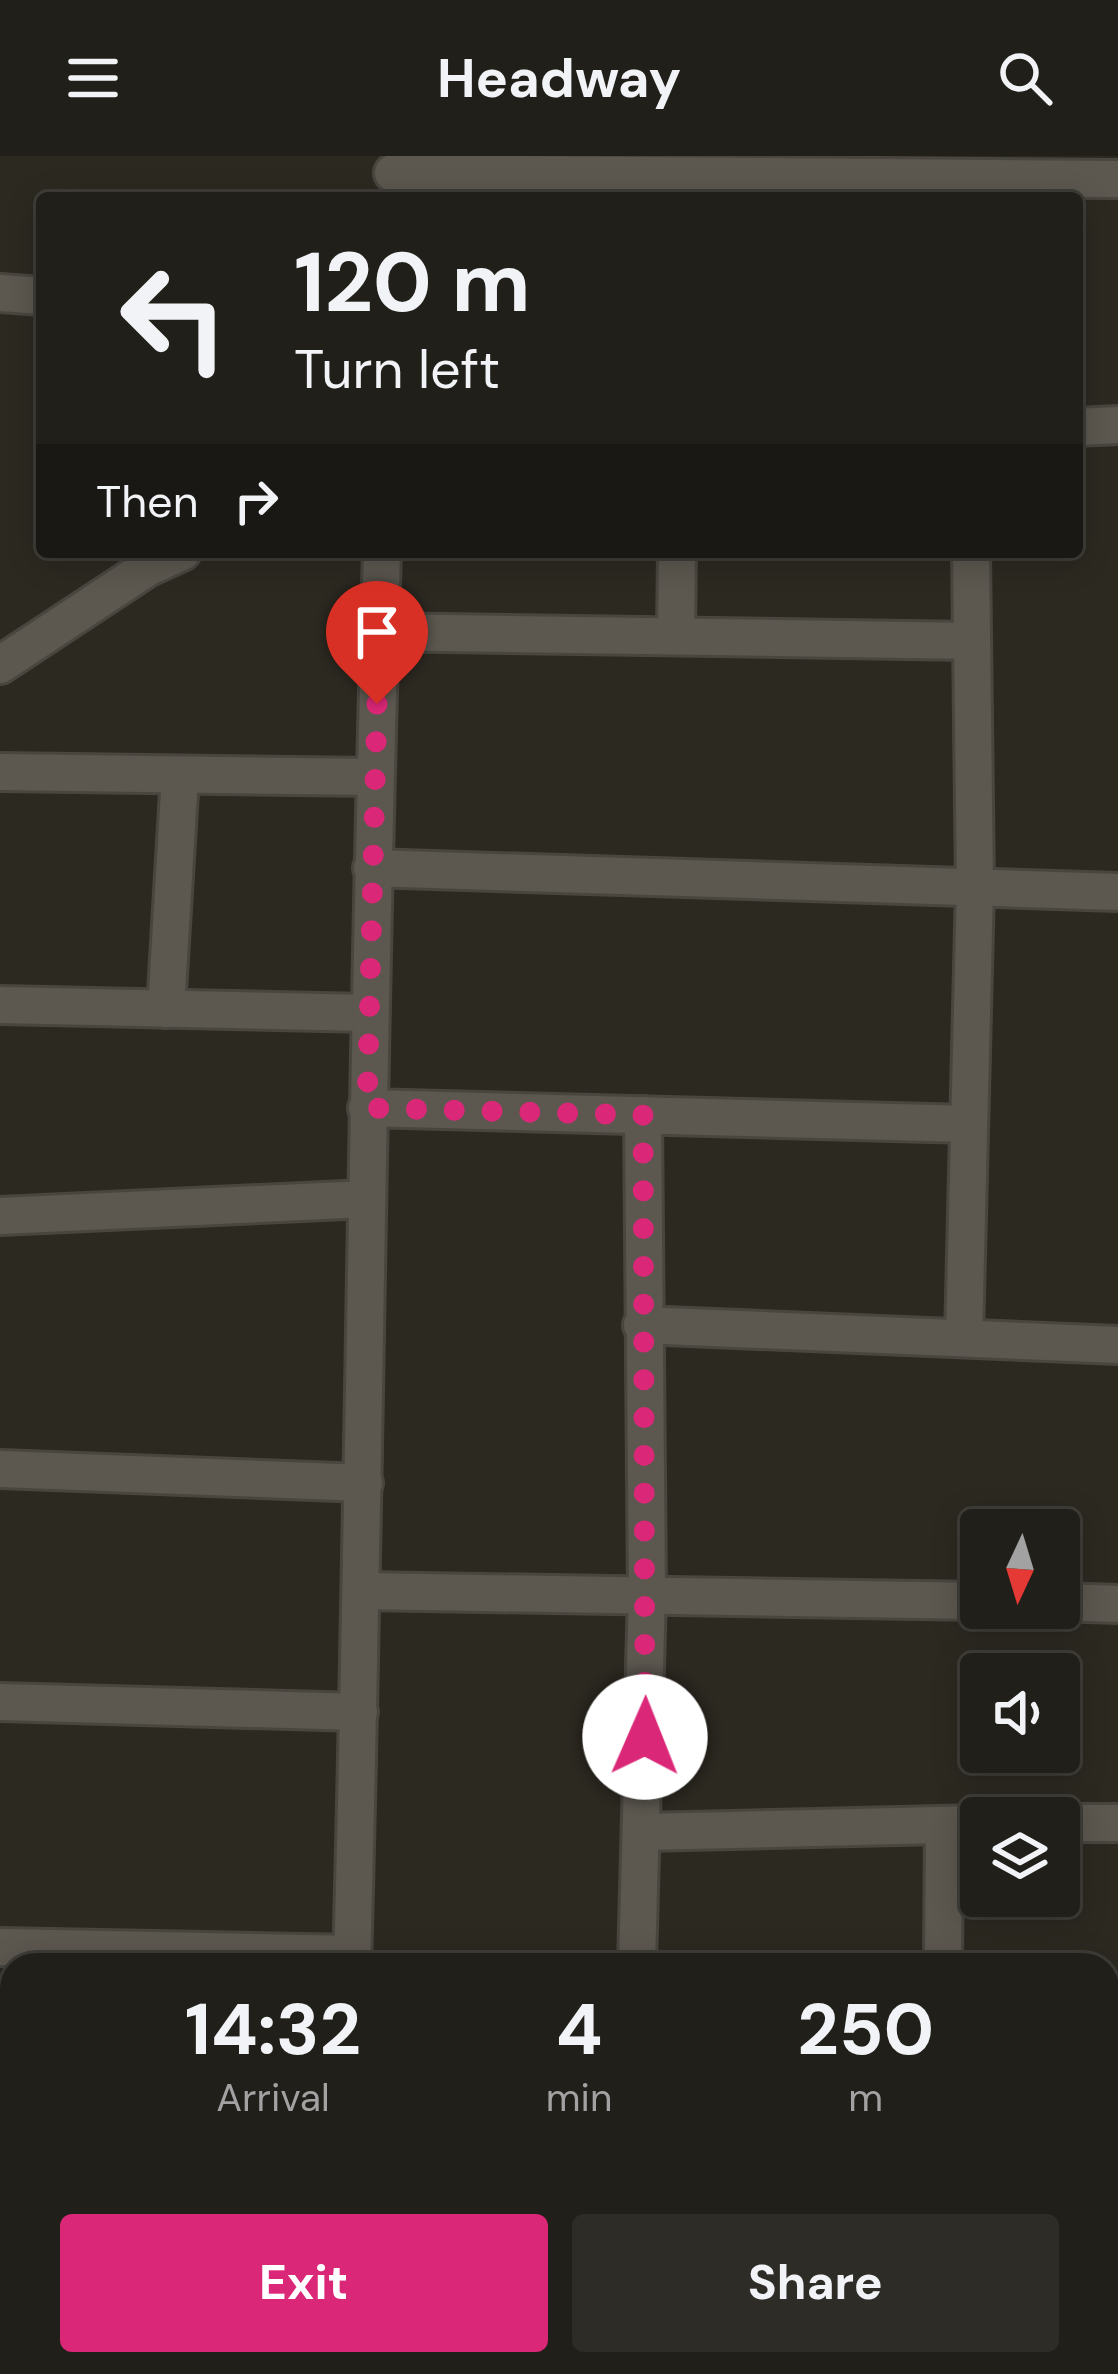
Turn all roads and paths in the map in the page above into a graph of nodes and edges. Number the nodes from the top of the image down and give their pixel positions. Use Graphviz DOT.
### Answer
graph roads {
  1 [pos="393,176"];
  2 [pos="684,177"];
  3 [pos="1118,179"];
  4 [pos="0,293"];
  5 [pos="36,296"];
  6 [pos="1118,425"];
  7 [pos="1083,427"];
  8 [pos="168,558"];
  9 [pos="382,558"];
  10 [pos="677,558"];
  11 [pos="971,558"];
  12 [pos="380,632"];
  13 [pos="676,634"];
  14 [pos="972,641"];
  15 [pos="0,664"];
  16 [pos="0,772"];
  17 [pos="180,775"];
  18 [pos="375,777"];
  19 [pos="372,868"];
  20 [pos="975,887"];
  21 [pos="1118,892"];
  22 [pos="0,1005"];
  23 [pos="166,1009"];
  24 [pos="367,1013"];
  25 [pos="367,1108"];
  26 [pos="643,1115"];
  27 [pos="969,1124"];
  28 [pos="366,1198"];
  29 [pos="0,1216"];
  30 [pos="642,1325"];
  31 [pos="964,1338"];
  32 [pos="1118,1345"];
  33 [pos="0,1469"];
  34 [pos="364,1483"];
  35 [pos="363,1591"];
  36 [pos="647,1594"];
  37 [pos="960,1601"];
  38 [pos="1080,1603"];
  39 [pos="1118,1604"];
  40 [pos="0,1702"];
  41 [pos="359,1712"];
  42 [pos="1080,1823"];
  43 [pos="1118,1823"];
  44 [pos="944,1825"];
  45 [pos="960,1825"];
  46 [pos="644,1832"];
  47 [pos="0,1947"];
  48 [pos="163,1953"];
  49 [pos="353,1953"];
  50 [pos="638,1953"];
  51 [pos="943,1953"];
  1 -- 2 [label="street"];
  2 -- 3 [label="street"];
  4 -- 5 [label="street"];
  6 -- 7 [label="street"];
  8 -- 15 [label="street"];
  9 -- 12 [label="street"];
  10 -- 13 [label="street"];
  11 -- 14 [label="street"];
  12 -- 13 [label="street"];
  12 -- 18 [label="street"];
  13 -- 14 [label="street"];
  14 -- 20 [label="street"];
  16 -- 17 [label="street"];
  17 -- 18 [label="street"];
  17 -- 23 [label="street"];
  18 -- 19 [label="street"];
  19 -- 20 [label="street"];
  19 -- 24 [label="street"];
  20 -- 21 [label="street"];
  20 -- 27 [label="street"];
  22 -- 23 [label="street"];
  23 -- 24 [label="street"];
  24 -- 25 [label="street"];
  25 -- 26 [label="street"];
  25 -- 28 [label="street"];
  26 -- 27 [label="street"];
  26 -- 30 [label="street"];
  27 -- 31 [label="street"];
  28 -- 29 [label="street"];
  28 -- 34 [label="street"];
  30 -- 31 [label="street"];
  30 -- 36 [label="street"];
  31 -- 32 [label="street"];
  33 -- 34 [label="street"];
  34 -- 35 [label="street"];
  35 -- 36 [label="street"];
  35 -- 41 [label="street"];
  36 -- 37 [label="street"];
  36 -- 46 [label="street"];
  38 -- 39 [label="street"];
  40 -- 41 [label="street"];
  41 -- 49 [label="street"];
  42 -- 43 [label="street"];
  44 -- 45 [label="street"];
  44 -- 46 [label="street"];
  44 -- 51 [label="street"];
  46 -- 50 [label="street"];
  47 -- 48 [label="street"];
}
